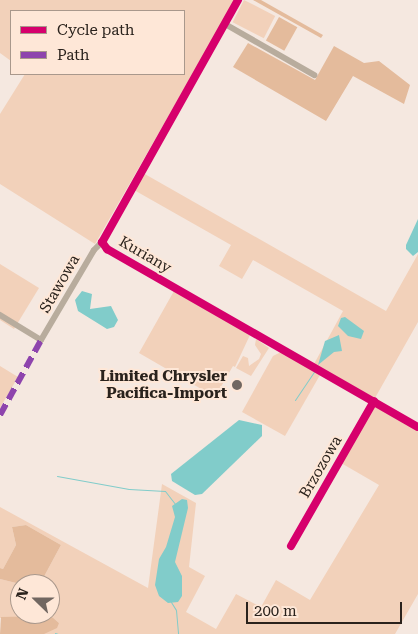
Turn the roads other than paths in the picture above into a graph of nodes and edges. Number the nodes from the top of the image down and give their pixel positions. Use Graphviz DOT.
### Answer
graph roads {
  1 [pos="238,0"];
  2 [pos="224,24"];
  3 [pos="314,75"];
  4 [pos="102,242"];
  5 [pos="0,315"];
  6 [pos="374,401"];
  7 [pos="418,427"];
  8 [pos="291,546"];
  1 -- 2 [label="street, Kuriany"];
  2 -- 3 [label="street"];
  2 -- 4 [label="street, Kuriany"];
  4 -- 5 [label="street, Stawowa"];
  4 -- 6 [label="street, Kuriany"];
  6 -- 7 [label="street, Kuriany"];
  6 -- 8 [label="street, Brzozowa"];
}
